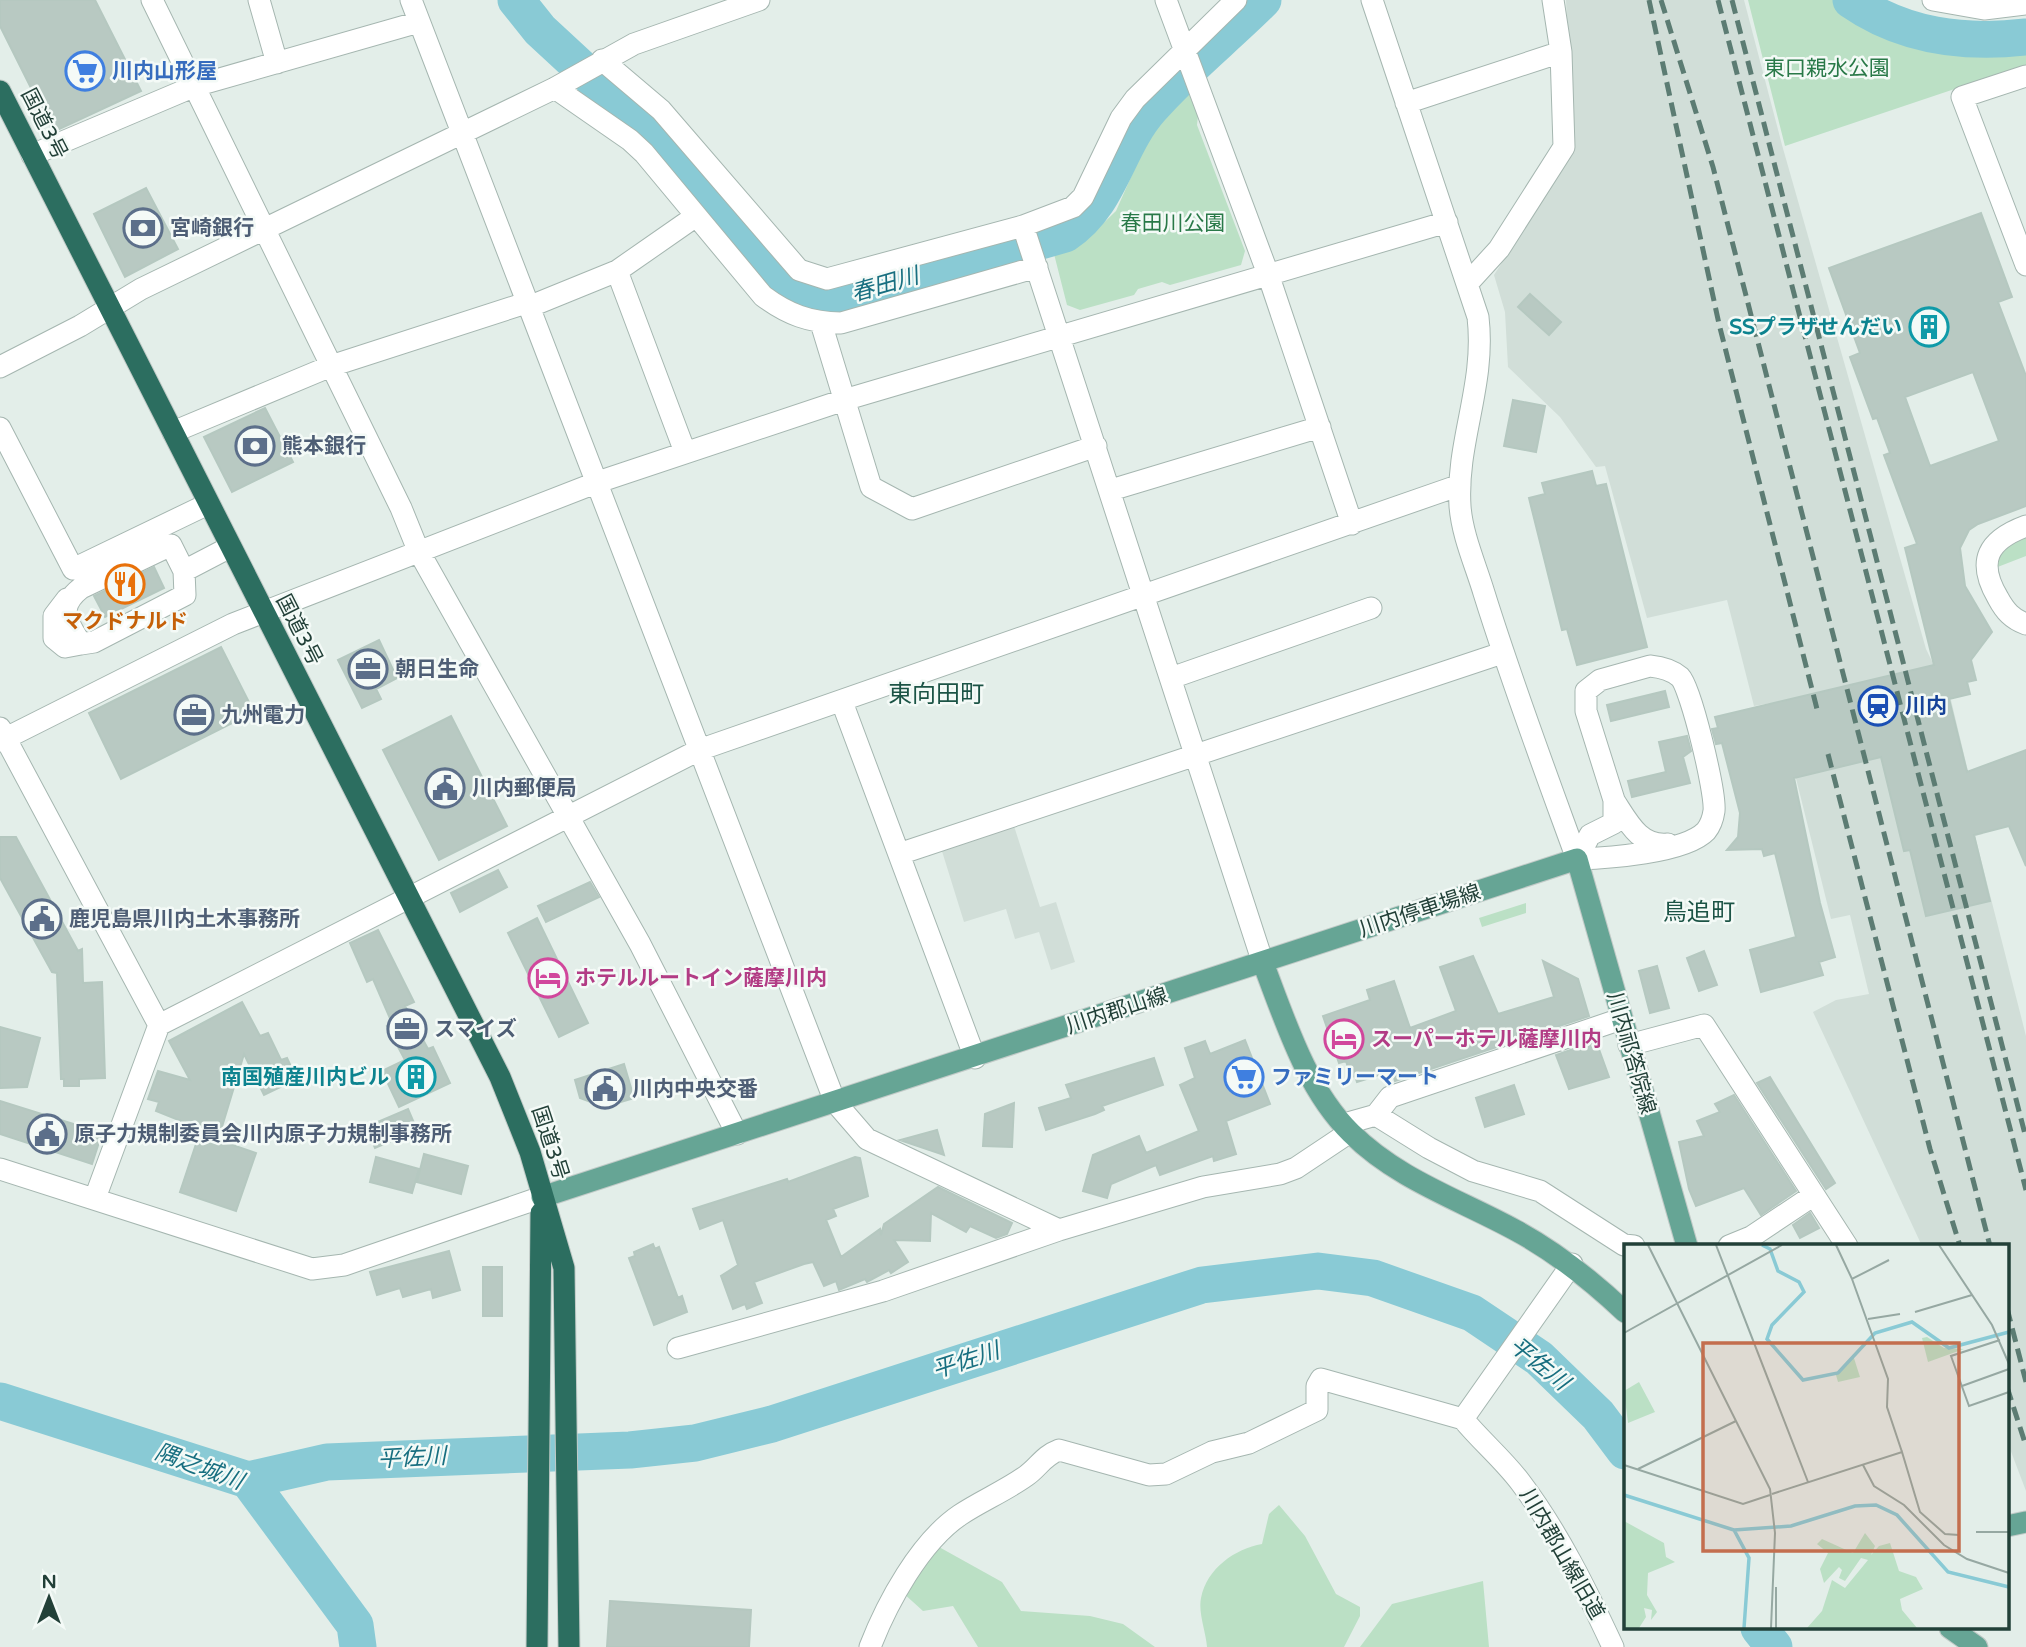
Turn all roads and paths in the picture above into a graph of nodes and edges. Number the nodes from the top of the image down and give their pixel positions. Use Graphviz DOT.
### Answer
graph roads {
  1 [pos="152,0"];
  2 [pos="259,0"];
  3 [pos="411,0"];
  4 [pos="759,0"];
  5 [pos="1166,0"];
  6 [pos="1236,0"];
  7 [pos="1373,0"];
  8 [pos="1553,0"];
  9 [pos="1933,0"];
  10 [pos="1983,4"];
  11 [pos="2026,4"];
  12 [pos="419,22"];
  13 [pos="1186,52"];
  14 [pos="1561,52"];
  15 [pos="600,62"];
  16 [pos="277,63"];
  17 [pos="2026,76"];
  18 [pos="560,85"];
  19 [pos="195,86"];
  20 [pos="0,91"];
  21 [pos="1406,103"];
  22 [pos="461,133"];
  23 [pos="33,155"];
  24 [pos="696,216"];
  25 [pos="1447,222"];
  26 [pos="264,229"];
  27 [pos="1024,229"];
  28 [pos="1036,263"];
  29 [pos="2026,265"];
  30 [pos="617,271"];
  31 [pos="1268,274"];
  32 [pos="1468,283"];
  33 [pos="530,304"];
  34 [pos="108,310"];
  35 [pos="821,323"];
  36 [pos="1061,337"];
  37 [pos="331,366"];
  38 [pos="0,367"];
  39 [pos="844,400"];
  40 [pos="0,428"];
  41 [pos="1320,428"];
  42 [pos="173,432"];
  43 [pos="1096,446"];
  44 [pos="685,452"];
  45 [pos="598,482"];
  46 [pos="1460,485"];
  47 [pos="1111,490"];
  48 [pos="208,504"];
  49 [pos="1352,524"];
  50 [pos="2026,526"];
  51 [pos="166,536"];
  52 [pos="230,547"];
  53 [pos="418,550"];
  54 [pos="184,571"];
  55 [pos="1145,595"];
  56 [pos="1371,608"];
  57 [pos="263,612"];
  58 [pos="2026,624"];
  59 [pos="1502,653"];
  60 [pos="1171,678"];
  61 [pos="842,702"];
  62 [pos="2,736"];
  63 [pos="699,750"];
  64 [pos="1196,756"];
  65 [pos="1614,800"];
  66 [pos="568,817"];
  67 [pos="1681,843"];
  68 [pos="899,854"];
  69 [pos="1577,859"];
  70 [pos="408,897"];
  71 [pos="1263,963"];
  72 [pos="1621,1020"];
  73 [pos="159,1025"];
  74 [pos="1629,1045"];
  75 [pos="975,1058"];
  76 [pos="835,1102"];
  77 [pos="1376,1115"];
  78 [pos="1347,1128"];
  79 [pos="737,1135"];
  80 [pos="0,1169"];
  81 [pos="1814,1195"];
  82 [pos="542,1197"];
  83 [pos="95,1198"];
  84 [pos="1059,1230"];
  85 [pos="1686,1244"];
  86 [pos="1734,1244"];
  87 [pos="1846,1244"];
  88 [pos="1624,1245"];
  89 [pos="1572,1264"];
  90 [pos="1624,1311"];
  91 [pos="678,1348"];
  92 [pos="1463,1419"];
  93 [pos="1953,1630"];
  94 [pos="537,1647"];
  95 [pos="569,1647"];
  96 [pos="870,1647"];
  97 [pos="1612,1647"];
  98 [pos="1977,1647"];
  1 -- 19 [label="street"];
  2 -- 16 [label="street"];
  3 -- 12 [label="street"];
  4 -- 15 [label="street"];
  5 -- 13 [label="street"];
  6 -- 13 [label="street"];
  7 -- 21 [label="street"];
  8 -- 14 [label="street"];
  9 -- 10 [label="street"];
  10 -- 11 [label="street"];
  12 -- 16 [label="street"];
  12 -- 22 [label="street"];
  13 -- 27 [label="street"];
  13 -- 31 [label="street"];
  14 -- 21 [label="street"];
  14 -- 32 [label="street"];
  15 -- 18 [label="street"];
  15 -- 27 [label="street"];
  16 -- 19 [label="street"];
  17 -- 29 [label="street"];
  18 -- 22 [label="street"];
  18 -- 24 [label="street"];
  19 -- 23 [label="street"];
  19 -- 26 [label="street"];
  20 -- 23 [label="highway, 国道3号"];
  21 -- 25 [label="street"];
  22 -- 26 [label="street"];
  22 -- 33 [label="street"];
  23 -- 34 [label="highway, 国道3号"];
  24 -- 30 [label="street"];
  24 -- 35 [label="street"];
  25 -- 31 [label="street"];
  25 -- 32 [label="street"];
  26 -- 34 [label="street"];
  26 -- 37 [label="street"];
  27 -- 28 [label="street"];
  28 -- 35 [label="street"];
  28 -- 36 [label="street"];
  30 -- 33 [label="street"];
  30 -- 44 [label="street"];
  31 -- 36 [label="street"];
  31 -- 41 [label="street"];
  32 -- 46 [label="street"];
  33 -- 37 [label="street"];
  33 -- 45 [label="street"];
  34 -- 38 [label="street"];
  34 -- 42 [label="highway, 国道3号"];
  35 -- 39 [label="street"];
  36 -- 39 [label="street"];
  36 -- 43 [label="street"];
  37 -- 42 [label="street"];
  37 -- 53 [label="street"];
  39 -- 43 [label="street"];
  39 -- 44 [label="street"];
  40 -- 51 [label="street"];
  41 -- 47 [label="street"];
  41 -- 49 [label="street"];
  42 -- 48 [label="highway, 国道3号"];
  43 -- 47 [label="street"];
  44 -- 45 [label="street"];
  45 -- 53 [label="street"];
  45 -- 63 [label="street"];
  46 -- 49 [label="street"];
  46 -- 59 [label="street"];
  47 -- 55 [label="street"];
  48 -- 51 [label="street"];
  48 -- 52 [label="highway, 国道3号"];
  49 -- 55 [label="street"];
  50 -- 58 [label="street"];
  51 -- 54 [label="street"];
  51 -- 54 [label="street"];
  52 -- 54 [label="street"];
  52 -- 57 [label="highway, 国道3号"];
  53 -- 57 [label="street"];
  53 -- 66 [label="street"];
  55 -- 60 [label="street"];
  55 -- 61 [label="street"];
  56 -- 60 [label="street"];
  57 -- 62 [label="street"];
  57 -- 70 [label="highway, 国道3号"];
  59 -- 64 [label="street"];
  59 -- 69 [label="street"];
  60 -- 64 [label="street"];
  61 -- 63 [label="street"];
  61 -- 68 [label="street"];
  62 -- 73 [label="street"];
  63 -- 66 [label="street"];
  63 -- 76 [label="street"];
  64 -- 68 [label="street"];
  64 -- 71 [label="street"];
  65 -- 67 [label="street"];
  65 -- 67 [label="street"];
  65 -- 69 [label="street"];
  66 -- 70 [label="street"];
  66 -- 79 [label="street"];
  67 -- 69 [label="street"];
  68 -- 75 [label="street"];
  69 -- 71 [label="main road, 川内停車場線"];
  69 -- 72 [label="main road, 川内祁答院線"];
  70 -- 73 [label="street"];
  70 -- 82 [label="highway, 国道3号"];
  71 -- 75 [label="main road, 川内郡山線"];
  71 -- 78 [label="main road"];
  72 -- 74 [label="main road, 川内祁答院線"];
  72 -- 77 [label="street"];
  73 -- 83 [label="street"];
  74 -- 81 [label="street"];
  74 -- 85 [label="main road, 川内祁答院線"];
  75 -- 76 [label="main road, 川内郡山線"];
  76 -- 79 [label="main road, 川内郡山線"];
  76 -- 84 [label="street"];
  77 -- 78 [label="street"];
  77 -- 88 [label="street"];
  78 -- 84 [label="street"];
  78 -- 89 [label="main road"];
  79 -- 82 [label="main road, 川内郡山線"];
  80 -- 83 [label="street"];
  81 -- 86 [label="street"];
  81 -- 87 [label="street"];
  82 -- 83 [label="street"];
  82 -- 94 [label="highway, 国道3号"];
  82 -- 95 [label="highway, 国道3号"];
  84 -- 91 [label="street"];
  89 -- 90 [label="main road"];
  89 -- 92 [label="street"];
  92 -- 96 [label="street"];
  92 -- 97 [label="street, 川内郡山線旧道"];
  93 -- 98 [label="main road"];
}
